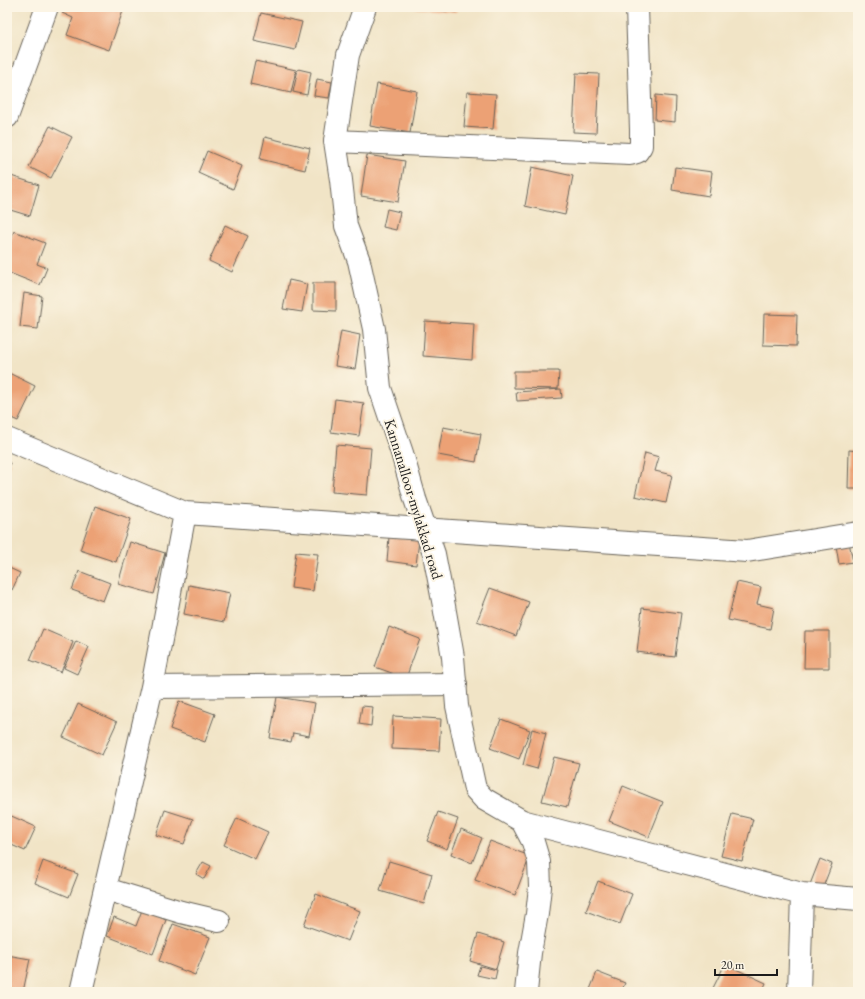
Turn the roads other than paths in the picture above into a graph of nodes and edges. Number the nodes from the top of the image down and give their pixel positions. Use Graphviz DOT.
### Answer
graph roads {
  1 [pos="47,7"];
  2 [pos="365,7"];
  3 [pos="637,7"];
  4 [pos="7,117"];
  5 [pos="335,141"];
  6 [pos="7,439"];
  7 [pos="185,513"];
  8 [pos="426,529"];
  9 [pos="858,533"];
  10 [pos="456,684"];
  11 [pos="152,687"];
  12 [pos="522,820"];
  13 [pos="106,889"];
  14 [pos="802,894"];
  15 [pos="858,899"];
  16 [pos="219,921"];
  17 [pos="81,992"];
  18 [pos="526,992"];
  19 [pos="800,992"];
  1 -- 4 [label="street"];
  2 -- 5 [label="street, Kannanalloor-mylakkad road"];
  3 -- 5 [label="street"];
  5 -- 8 [label="street, Kannanalloor-mylakkad road"];
  6 -- 7 [label="street"];
  7 -- 8 [label="street"];
  7 -- 11 [label="street"];
  8 -- 9 [label="street"];
  8 -- 10 [label="street, Kannanalloor-mylakkad road"];
  10 -- 11 [label="street"];
  10 -- 12 [label="street, Kannanalloor-mylakkad road"];
  11 -- 13 [label="street"];
  12 -- 14 [label="street, Kannanalloor-mylakkad road"];
  12 -- 18 [label="street"];
  13 -- 16 [label="street"];
  13 -- 17 [label="street"];
  14 -- 15 [label="street, Kannanalloor-mylakkad road"];
  14 -- 19 [label="street"];
}
